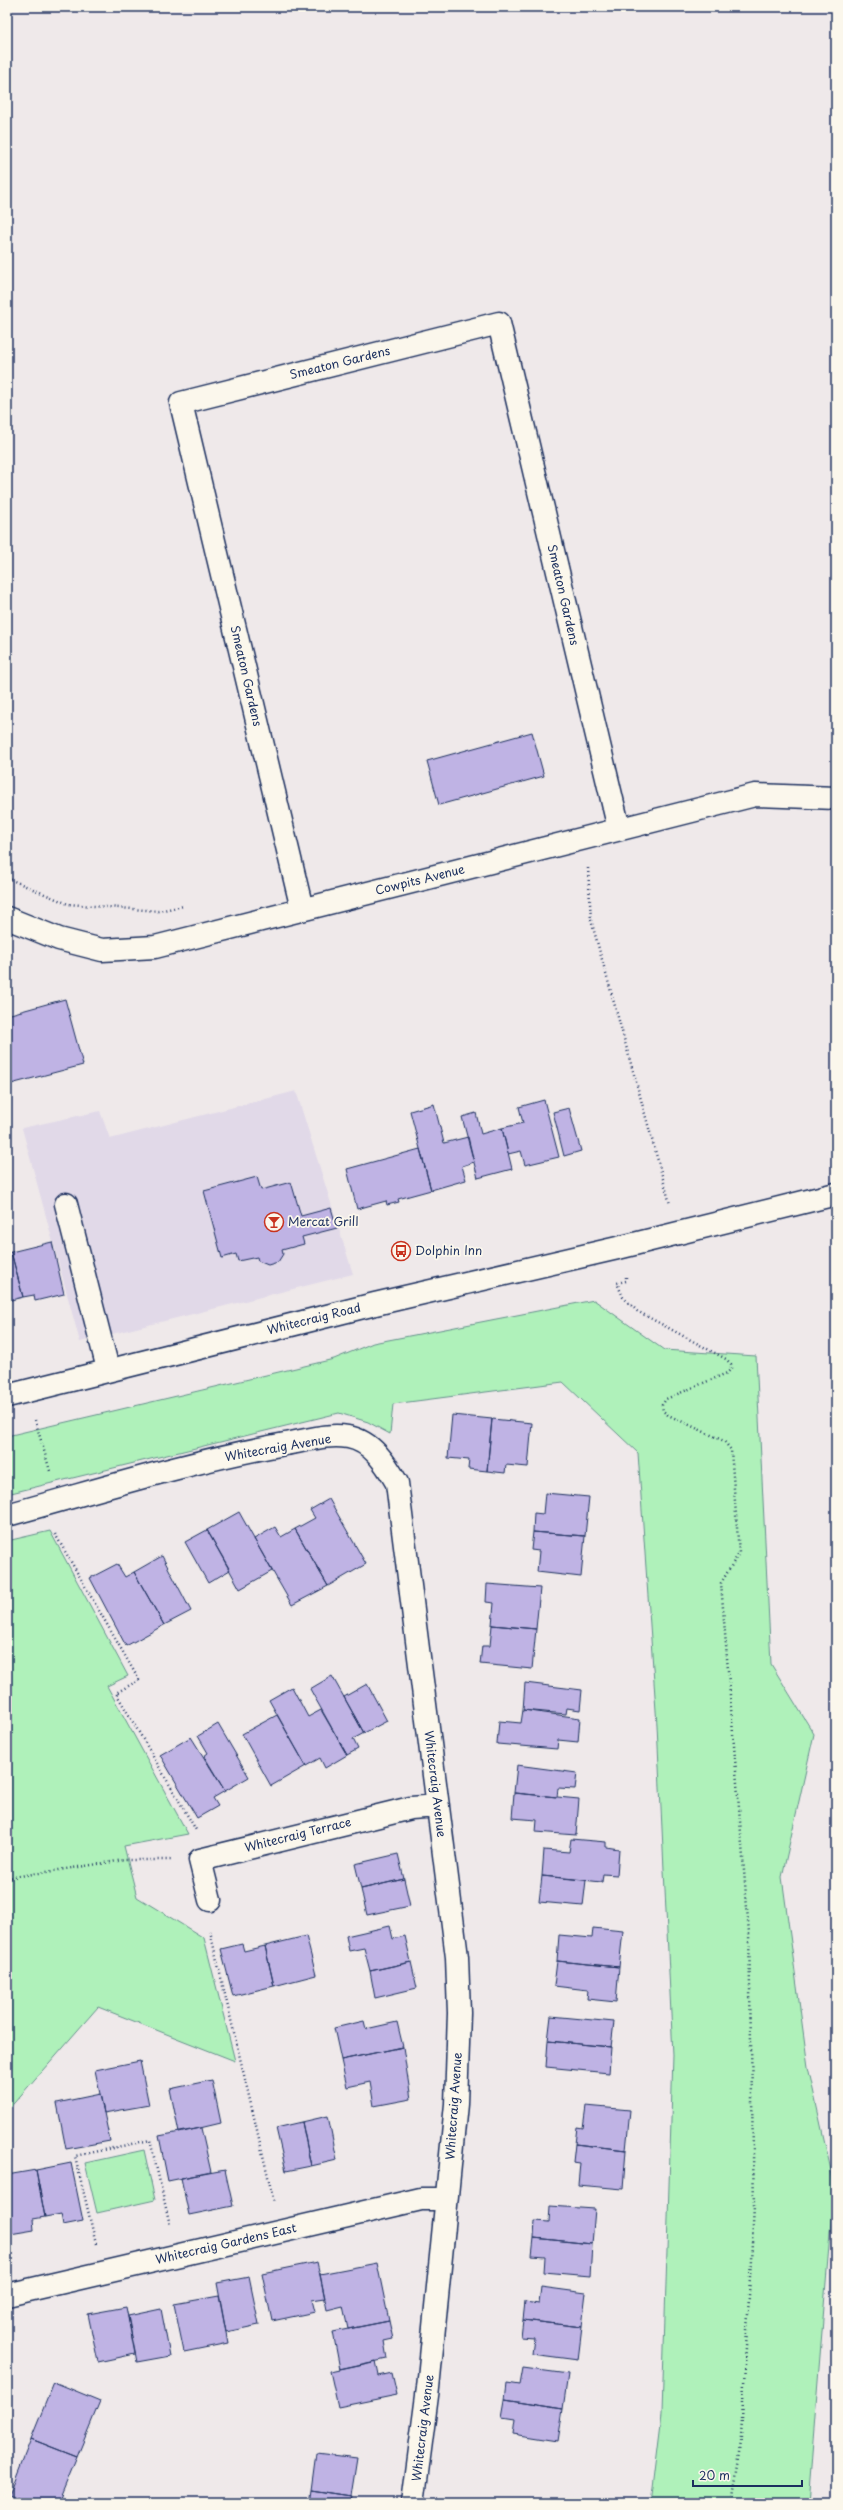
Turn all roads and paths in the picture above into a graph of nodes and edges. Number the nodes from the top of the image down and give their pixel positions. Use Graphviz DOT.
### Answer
graph roads {
  1 [pos="836,798"];
  2 [pos="619,829"];
  3 [pos="586,838"];
  4 [pos="302,909"];
  5 [pos="7,918"];
  6 [pos="836,1194"];
  7 [pos="66,1204"];
  8 [pos="678,1233"];
  9 [pos="622,1247"];
  10 [pos="108,1370"];
  11 [pos="16,1394"];
  12 [pos="60,1501"];
  13 [pos="7,1515"];
  14 [pos="438,1806"];
  15 [pos="200,1860"];
  16 [pos="7,1878"];
  17 [pos="210,1900"];
  18 [pos="446,2199"];
  19 [pos="281,2232"];
  20 [pos="177,2255"];
  21 [pos="103,2272"];
  22 [pos="7,2295"];
  23 [pos="413,2503"];
  24 [pos="732,2503"];
  1 -- 2 [label="street, Cowpits Avenue"];
  2 -- 3 [label="street, Cowpits Avenue"];
  2 -- 4 [label="street, Smeaton Gardens"];
  3 -- 4 [label="street, Cowpits Avenue"];
  3 -- 8 [label="path"];
  4 -- 5 [label="street, Cowpits Avenue"];
  6 -- 8 [label="street, Whitecraig Road"];
  7 -- 10 [label="street"];
  8 -- 9 [label="street, Whitecraig Road"];
  9 -- 10 [label="street, Whitecraig Road"];
  9 -- 24 [label="path"];
  10 -- 11 [label="street, Whitecraig Road"];
  11 -- 12 [label="path"];
  12 -- 13 [label="street, Whitecraig Avenue"];
  12 -- 14 [label="street, Whitecraig Avenue"];
  12 -- 15 [label="path"];
  14 -- 15 [label="street, Whitecraig Terrace"];
  14 -- 18 [label="street, Whitecraig Avenue"];
  15 -- 16 [label="path"];
  15 -- 17 [label="street"];
  17 -- 19 [label="path"];
  18 -- 19 [label="street, Whitecraig Gardens East"];
  18 -- 23 [label="street, Whitecraig Avenue"];
  19 -- 20 [label="street, Whitecraig Gardens East"];
  20 -- 21 [label="street, Whitecraig Gardens East"];
  20 -- 21 [label="path"];
  21 -- 22 [label="street, Whitecraig Gardens East"];
}
